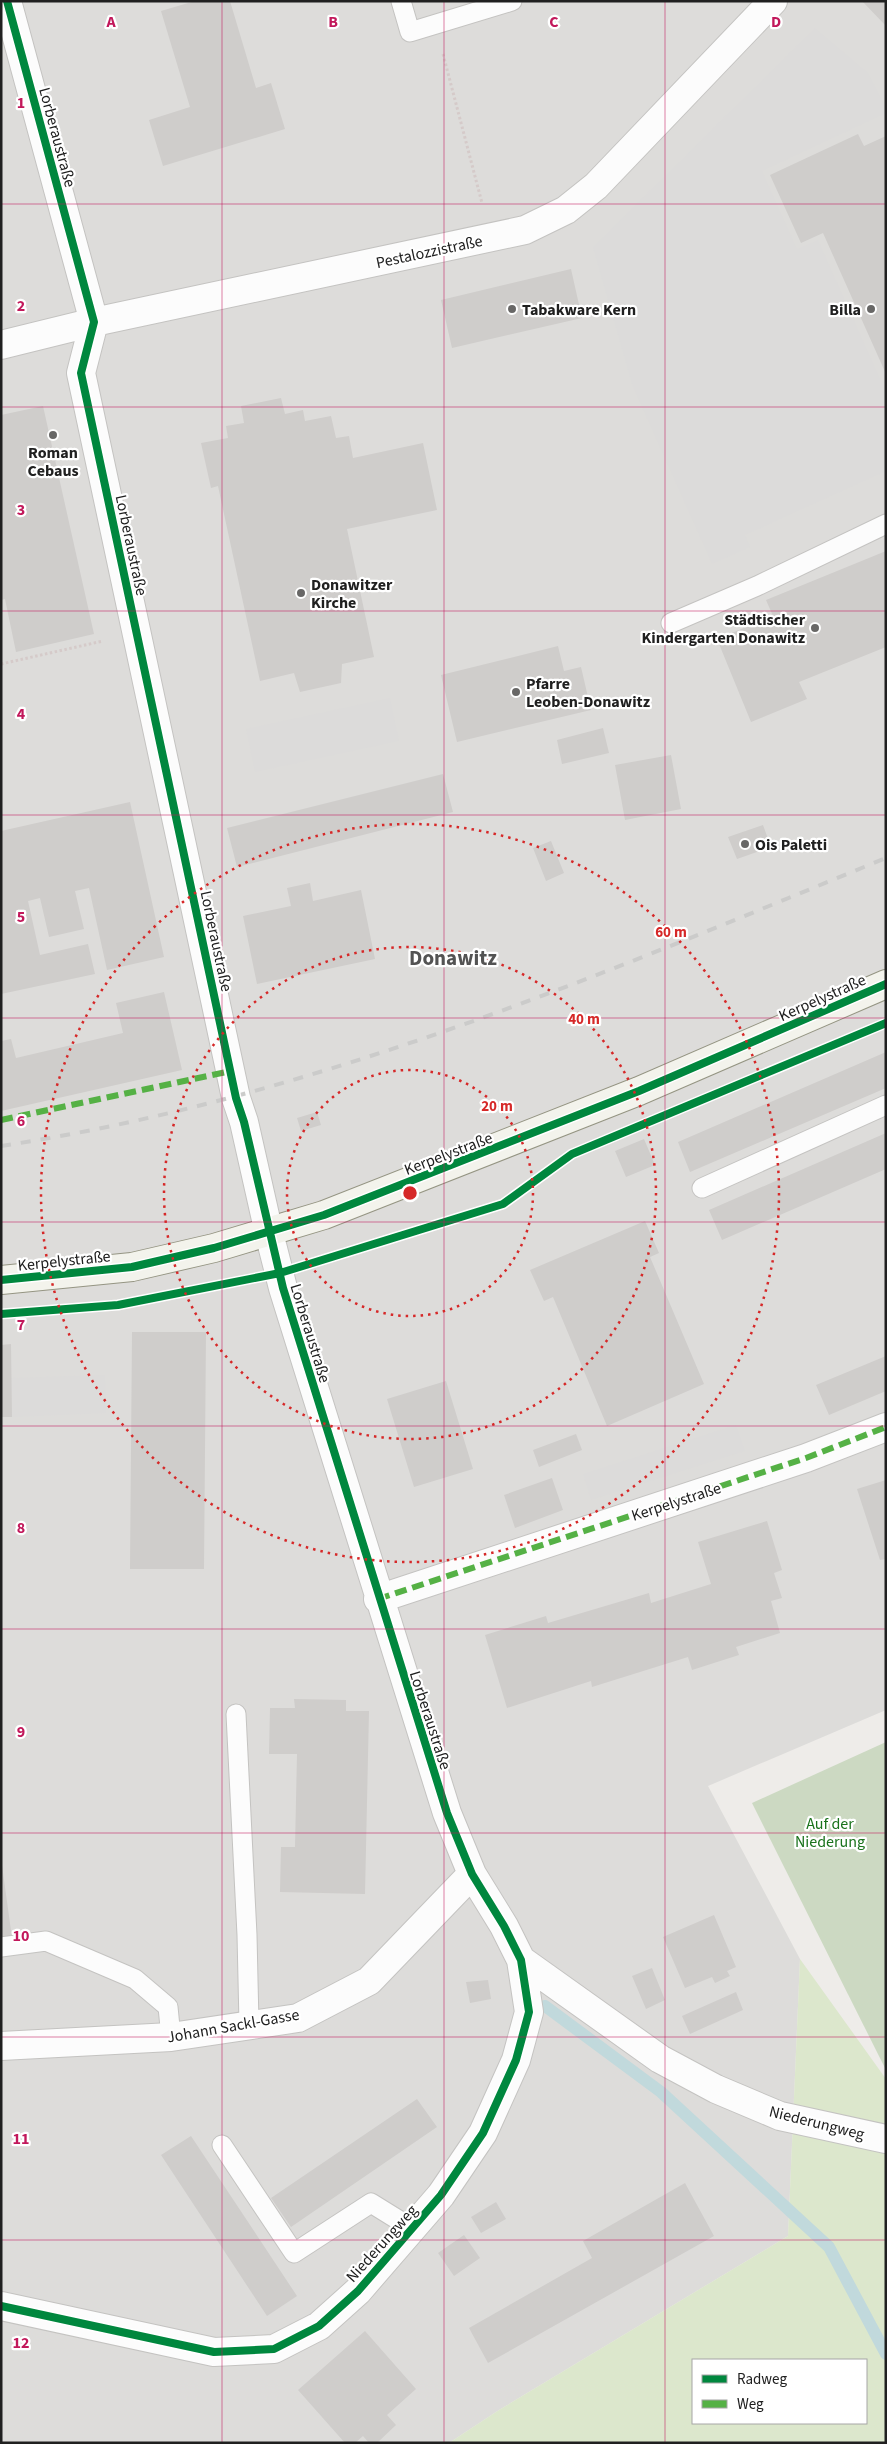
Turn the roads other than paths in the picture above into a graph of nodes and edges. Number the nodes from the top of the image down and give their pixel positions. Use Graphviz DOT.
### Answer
graph roads {
  1 [pos="7,1"];
  2 [pos="401,1"];
  3 [pos="512,1"];
  4 [pos="773,1"];
  5 [pos="94,322"];
  6 [pos="1,345"];
  7 [pos="886,524"];
  8 [pos="671,623"];
  9 [pos="886,984"];
  10 [pos="886,1105"];
  11 [pos="702,1188"];
  12 [pos="269,1233"];
  13 [pos="1,1280"];
  14 [pos="886,1427"];
  15 [pos="378,1599"];
  16 [pos="236,1714"];
  17 [pos="472,1874"];
  18 [pos="1,1947"];
  19 [pos="521,1960"];
  20 [pos="249,2024"];
  21 [pos="171,2037"];
  22 [pos="1,2046"];
  23 [pos="886,2139"];
  24 [pos="222,2146"];
  25 [pos="413,2229"];
  26 [pos="1,2306"];
  1 -- 5 [label="street, Lorberaustraße"];
  2 -- 3 [label="lane"];
  4 -- 5 [label="street, Pestalozzistraße"];
  5 -- 6 [label="street, Pestalozzistraße"];
  5 -- 12 [label="street, Lorberaustraße"];
  7 -- 8 [label="lane"];
  9 -- 12 [label="main road, Kerpelystraße"];
  10 -- 11 [label="lane"];
  12 -- 13 [label="main road, Kerpelystraße"];
  12 -- 15 [label="street, Lorberaustraße"];
  14 -- 15 [label="street, Kerpelystraße"];
  15 -- 17 [label="street, Lorberaustraße"];
  16 -- 20 [label="lane"];
  17 -- 19 [label="street, Niederungweg"];
  17 -- 20 [label="street, Johann Sackl-Gasse"];
  18 -- 21 [label="lane"];
  19 -- 23 [label="street, Niederungweg"];
  19 -- 25 [label="street, Niederungweg"];
  20 -- 21 [label="street, Johann Sackl-Gasse"];
  21 -- 22 [label="street, Johann Sackl-Gasse"];
  24 -- 25 [label="lane"];
  25 -- 26 [label="street, Niederungweg"];
}
